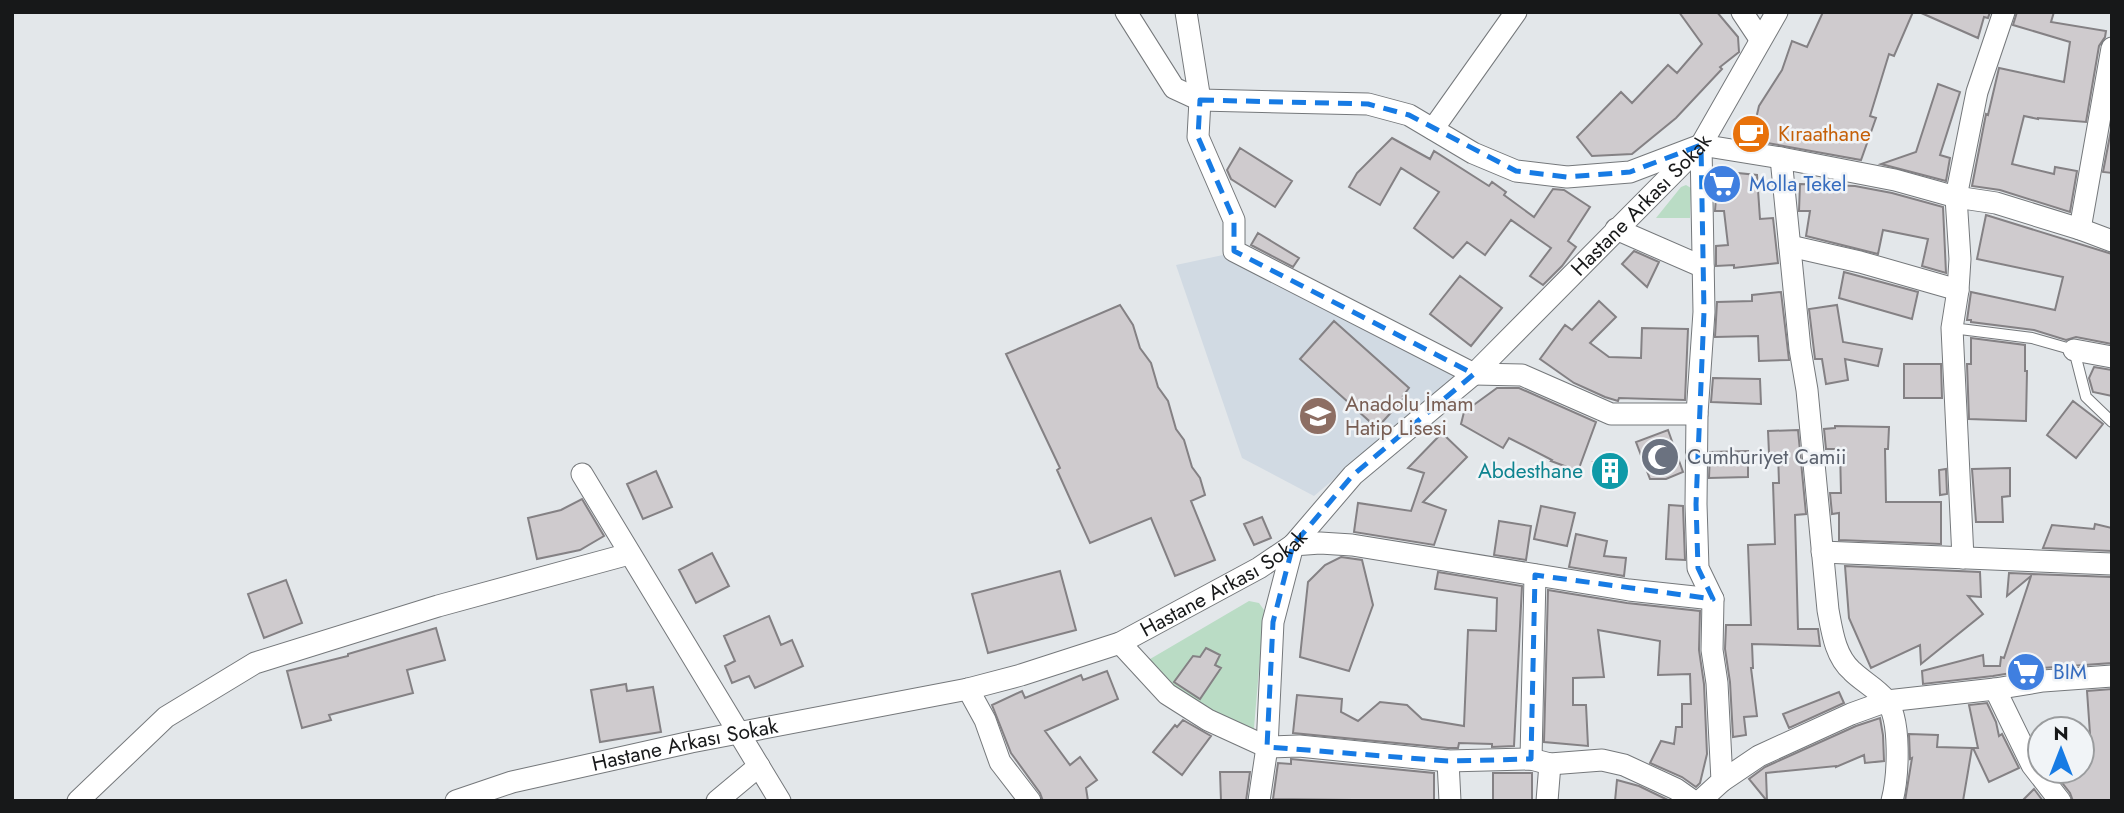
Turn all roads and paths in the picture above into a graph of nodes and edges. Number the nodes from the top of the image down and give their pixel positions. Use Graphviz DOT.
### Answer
graph roads {
  1 [pos="1126,12"];
  2 [pos="1186,12"];
  3 [pos="1516,12"];
  4 [pos="1742,12"];
  5 [pos="1777,12"];
  6 [pos="2004,12"];
  7 [pos="1760,39"];
  8 [pos="2112,48"];
  9 [pos="1200,100"];
  10 [pos="1433,130"];
  11 [pos="1701,145"];
  12 [pos="1781,158"];
  13 [pos="1956,197"];
  14 [pos="1616,229"];
  15 [pos="2080,229"];
  16 [pos="2112,241"];
  17 [pos="1790,246"];
  18 [pos="1703,267"];
  19 [pos="1958,290"];
  20 [pos="1952,328"];
  21 [pos="2074,350"];
  22 [pos="2112,357"];
  23 [pos="1474,374"];
  24 [pos="1697,414"];
  25 [pos="2112,422"];
  26 [pos="582,474"];
  27 [pos="1293,545"];
  28 [pos="1822,552"];
  29 [pos="629,554"];
  30 [pos="1963,558"];
  31 [pos="2112,564"];
  32 [pos="1535,575"];
  33 [pos="1713,599"];
  34 [pos="1120,643"];
  35 [pos="2112,677"];
  36 [pos="968,689"];
  37 [pos="1995,690"];
  38 [pos="1887,701"];
  39 [pos="741,734"];
  40 [pos="1267,747"];
  41 [pos="1448,761"];
  42 [pos="1541,762"];
  43 [pos="759,766"];
  44 [pos="1722,781"];
  45 [pos="78,801"];
  46 [pos="456,801"];
  47 [pos="717,801"];
  48 [pos="780,801"];
  49 [pos="1030,801"];
  50 [pos="1259,801"];
  51 [pos="1450,801"];
  52 [pos="1547,801"];
  53 [pos="1693,801"];
  54 [pos="1700,801"];
  55 [pos="1892,801"];
  56 [pos="2060,801"];
  1 -- 9 [label="street"];
  2 -- 9 [label="street"];
  3 -- 10 [label="street"];
  4 -- 7 [label="street"];
  5 -- 7 [label="street, Hastane Arkası Sokak"];
  6 -- 13 [label="street"];
  7 -- 11 [label="street, Hastane Arkası Sokak"];
  8 -- 15 [label="street"];
  9 -- 10 [label="street"];
  9 -- 23 [label="street"];
  10 -- 11 [label="street"];
  11 -- 12 [label="street"];
  11 -- 14 [label="street, Hastane Arkası Sokak"];
  11 -- 18 [label="street"];
  12 -- 13 [label="street"];
  12 -- 17 [label="street"];
  13 -- 15 [label="street"];
  13 -- 19 [label="street"];
  14 -- 18 [label="street"];
  14 -- 23 [label="street, Hastane Arkası Sokak"];
  15 -- 16 [label="street"];
  17 -- 19 [label="street"];
  17 -- 28 [label="street"];
  18 -- 24 [label="street"];
  19 -- 20 [label="street"];
  20 -- 21 [label="lane"];
  20 -- 30 [label="street"];
  21 -- 22 [label="street"];
  21 -- 25 [label="lane"];
  23 -- 24 [label="street"];
  23 -- 27 [label="street, Hastane Arkası Sokak"];
  24 -- 33 [label="street"];
  26 -- 29 [label="street"];
  27 -- 32 [label="street"];
  27 -- 34 [label="street, Hastane Arkası Sokak"];
  27 -- 40 [label="street"];
  28 -- 30 [label="street"];
  28 -- 38 [label="street"];
  29 -- 39 [label="street"];
  29 -- 45 [label="street"];
  30 -- 31 [label="street"];
  32 -- 33 [label="street"];
  32 -- 42 [label="street"];
  33 -- 44 [label="street"];
  34 -- 36 [label="street, Hastane Arkası Sokak"];
  34 -- 40 [label="street"];
  35 -- 37 [label="street"];
  36 -- 39 [label="street, Hastane Arkası Sokak"];
  36 -- 49 [label="street"];
  37 -- 38 [label="street"];
  37 -- 56 [label="street"];
  38 -- 44 [label="street"];
  38 -- 55 [label="street"];
  39 -- 43 [label="street"];
  39 -- 46 [label="street, Hastane Arkası Sokak"];
  40 -- 41 [label="street"];
  40 -- 50 [label="street"];
  41 -- 42 [label="street"];
  41 -- 51 [label="street"];
  42 -- 52 [label="street"];
  42 -- 53 [label="street"];
  43 -- 47 [label="street"];
  43 -- 48 [label="street"];
  44 -- 54 [label="street"];
}
